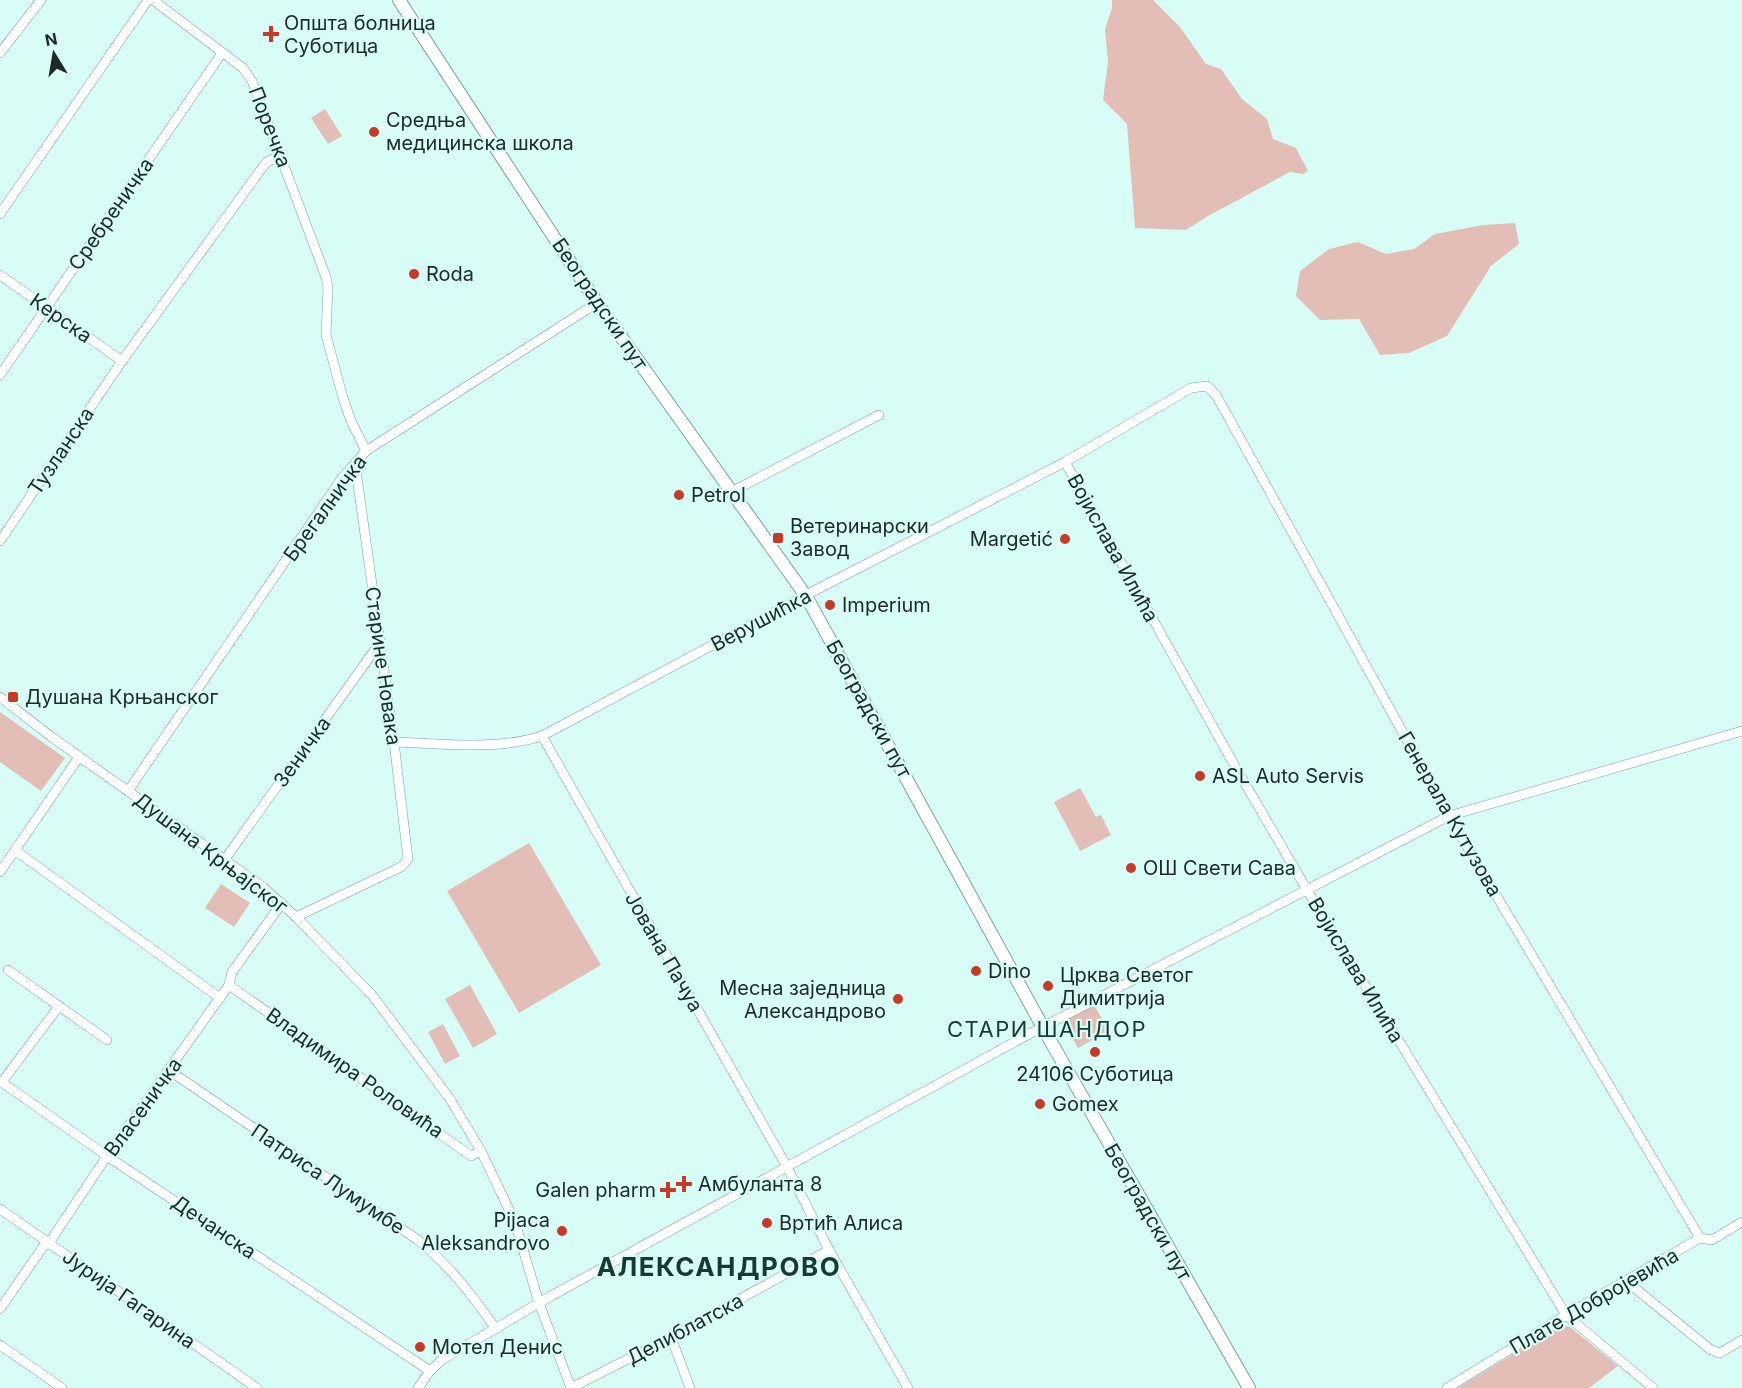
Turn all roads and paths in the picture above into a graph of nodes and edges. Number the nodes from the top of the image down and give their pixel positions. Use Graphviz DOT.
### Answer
graph roads {
  1 [pos="41,0"];
  2 [pos="148,0"];
  3 [pos="153,0"];
  4 [pos="399,0"];
  5 [pos="0,53"];
  6 [pos="222,53"];
  7 [pos="281,155"];
  8 [pos="0,214"];
  9 [pos="0,275"];
  10 [pos="597,303"];
  11 [pos="46,307"];
  12 [pos="122,361"];
  13 [pos="0,375"];
  14 [pos="1207,386"];
  15 [pos="879,415"];
  16 [pos="366,450"];
  17 [pos="1065,462"];
  18 [pos="355,463"];
  19 [pos="733,491"];
  20 [pos="0,541"];
  21 [pos="806,596"];
  22 [pos="380,644"];
  23 [pos="0,697"];
  24 [pos="1742,731"];
  25 [pos="542,736"];
  26 [pos="394,742"];
  27 [pos="79,757"];
  28 [pos="128,791"];
  29 [pos="1449,816"];
  30 [pos="16,851"];
  31 [pos="225,859"];
  32 [pos="0,872"];
  33 [pos="1307,890"];
  34 [pos="282,903"];
  35 [pos="296,917"];
  36 [pos="8,970"];
  37 [pos="229,985"];
  38 [pos="220,998"];
  39 [pos="59,1005"];
  40 [pos="1042,1027"];
  41 [pos="107,1040"];
  42 [pos="170,1071"];
  43 [pos="1,1081"];
  44 [pos="481,1151"];
  45 [pos="107,1156"];
  46 [pos="787,1167"];
  47 [pos="0,1209"];
  48 [pos="1742,1222"];
  49 [pos="1700,1238"];
  50 [pos="49,1243"];
  51 [pos="830,1250"];
  52 [pos="1626,1281"];
  53 [pos="539,1303"];
  54 [pos="0,1310"];
  55 [pos="1566,1315"];
  56 [pos="496,1329"];
  57 [pos="671,1337"];
  58 [pos="1742,1340"];
  59 [pos="0,1345"];
  60 [pos="430,1371"];
  61 [pos="62,1388"];
  62 [pos="257,1388"];
  63 [pos="418,1388"];
  64 [pos="571,1388"];
  65 [pos="690,1388"];
  66 [pos="908,1388"];
  67 [pos="1249,1388"];
  68 [pos="1447,1388"];
  69 [pos="1653,1388"];
  1 -- 5 [label="street"];
  2 -- 8 [label="street"];
  3 -- 6 [label="street, Поречка"];
  4 -- 10 [label="main road, Београдски пут"];
  6 -- 7 [label="street, Поречка"];
  6 -- 11 [label="street, Сребреничка"];
  7 -- 12 [label="street, Тузланска"];
  7 -- 16 [label="street, Поречка"];
  9 -- 11 [label="street, Керска"];
  10 -- 16 [label="street, Брегалничка"];
  10 -- 19 [label="main road, Београдски пут"];
  11 -- 12 [label="street, Керска"];
  11 -- 13 [label="street, Сребреничка"];
  12 -- 20 [label="street, Тузланска"];
  14 -- 17 [label="street, Верушићка"];
  14 -- 29 [label="street, Генерала Кутузова"];
  15 -- 19 [label="street"];
  16 -- 18 [label="street, Брегалничка"];
  17 -- 21 [label="street, Верушићка"];
  17 -- 33 [label="street, Војислава Илића"];
  18 -- 22 [label="street, Старине Новака"];
  18 -- 28 [label="street, Брегалничка"];
  19 -- 21 [label="main road, Београдски пут"];
  21 -- 25 [label="street, Верушићка"];
  21 -- 40 [label="main road, Београдски пут"];
  22 -- 26 [label="street, Старине Новака"];
  22 -- 31 [label="street, Зеничка"];
  23 -- 27 [label="street, Душана Крњајског"];
  24 -- 29 [label="street"];
  25 -- 26 [label="street, Верушићка"];
  25 -- 46 [label="street, Јована Пачуа"];
  26 -- 35 [label="street, Старине Новака"];
  27 -- 28 [label="street, Душана Крњајског"];
  27 -- 30 [label="street"];
  28 -- 31 [label="street, Душана Крњајског"];
  29 -- 33 [label="street"];
  29 -- 49 [label="street, Генерала Кутузова"];
  30 -- 32 [label="street"];
  30 -- 38 [label="street"];
  31 -- 34 [label="street, Душана Крњајског"];
  33 -- 40 [label="street"];
  33 -- 55 [label="street, Војислава Илића"];
  34 -- 35 [label="street, Душана Крњајског"];
  34 -- 37 [label="street, Власеничка"];
  35 -- 44 [label="street, Душана Крњајског"];
  36 -- 39 [label="street"];
  37 -- 38 [label="street, Власеничка"];
  37 -- 44 [label="street, Владимира Роловића"];
  38 -- 42 [label="street, Власеничка"];
  39 -- 41 [label="street"];
  39 -- 43 [label="street"];
  40 -- 46 [label="street"];
  40 -- 67 [label="main road, Београдски пут"];
  42 -- 45 [label="street, Власеничка"];
  42 -- 56 [label="street, Патриса Лумумбе"];
  43 -- 45 [label="street, Дечанска"];
  44 -- 53 [label="street"];
  45 -- 50 [label="street, Власеничка"];
  45 -- 60 [label="street, Дечанска"];
  46 -- 51 [label="street, Јована Пачуа"];
  46 -- 53 [label="street"];
  47 -- 50 [label="street, Јурија Гагарина"];
  48 -- 49 [label="street, Плате Добројевића"];
  49 -- 52 [label="street, Плате Добројевића"];
  50 -- 54 [label="street, Власеничка"];
  50 -- 62 [label="street, Јурија Гагарина"];
  51 -- 57 [label="street, Делиблатска"];
  51 -- 66 [label="street, Јована Пачуа"];
  52 -- 55 [label="street, Плате Добројевића"];
  52 -- 58 [label="street"];
  53 -- 56 [label="street"];
  53 -- 64 [label="street"];
  55 -- 68 [label="street, Плате Добројевића"];
  55 -- 69 [label="street, Војислава Илића"];
  56 -- 60 [label="street"];
  57 -- 64 [label="street, Делиблатска"];
  57 -- 65 [label="street"];
  59 -- 61 [label="street"];
  60 -- 63 [label="street"];
}
